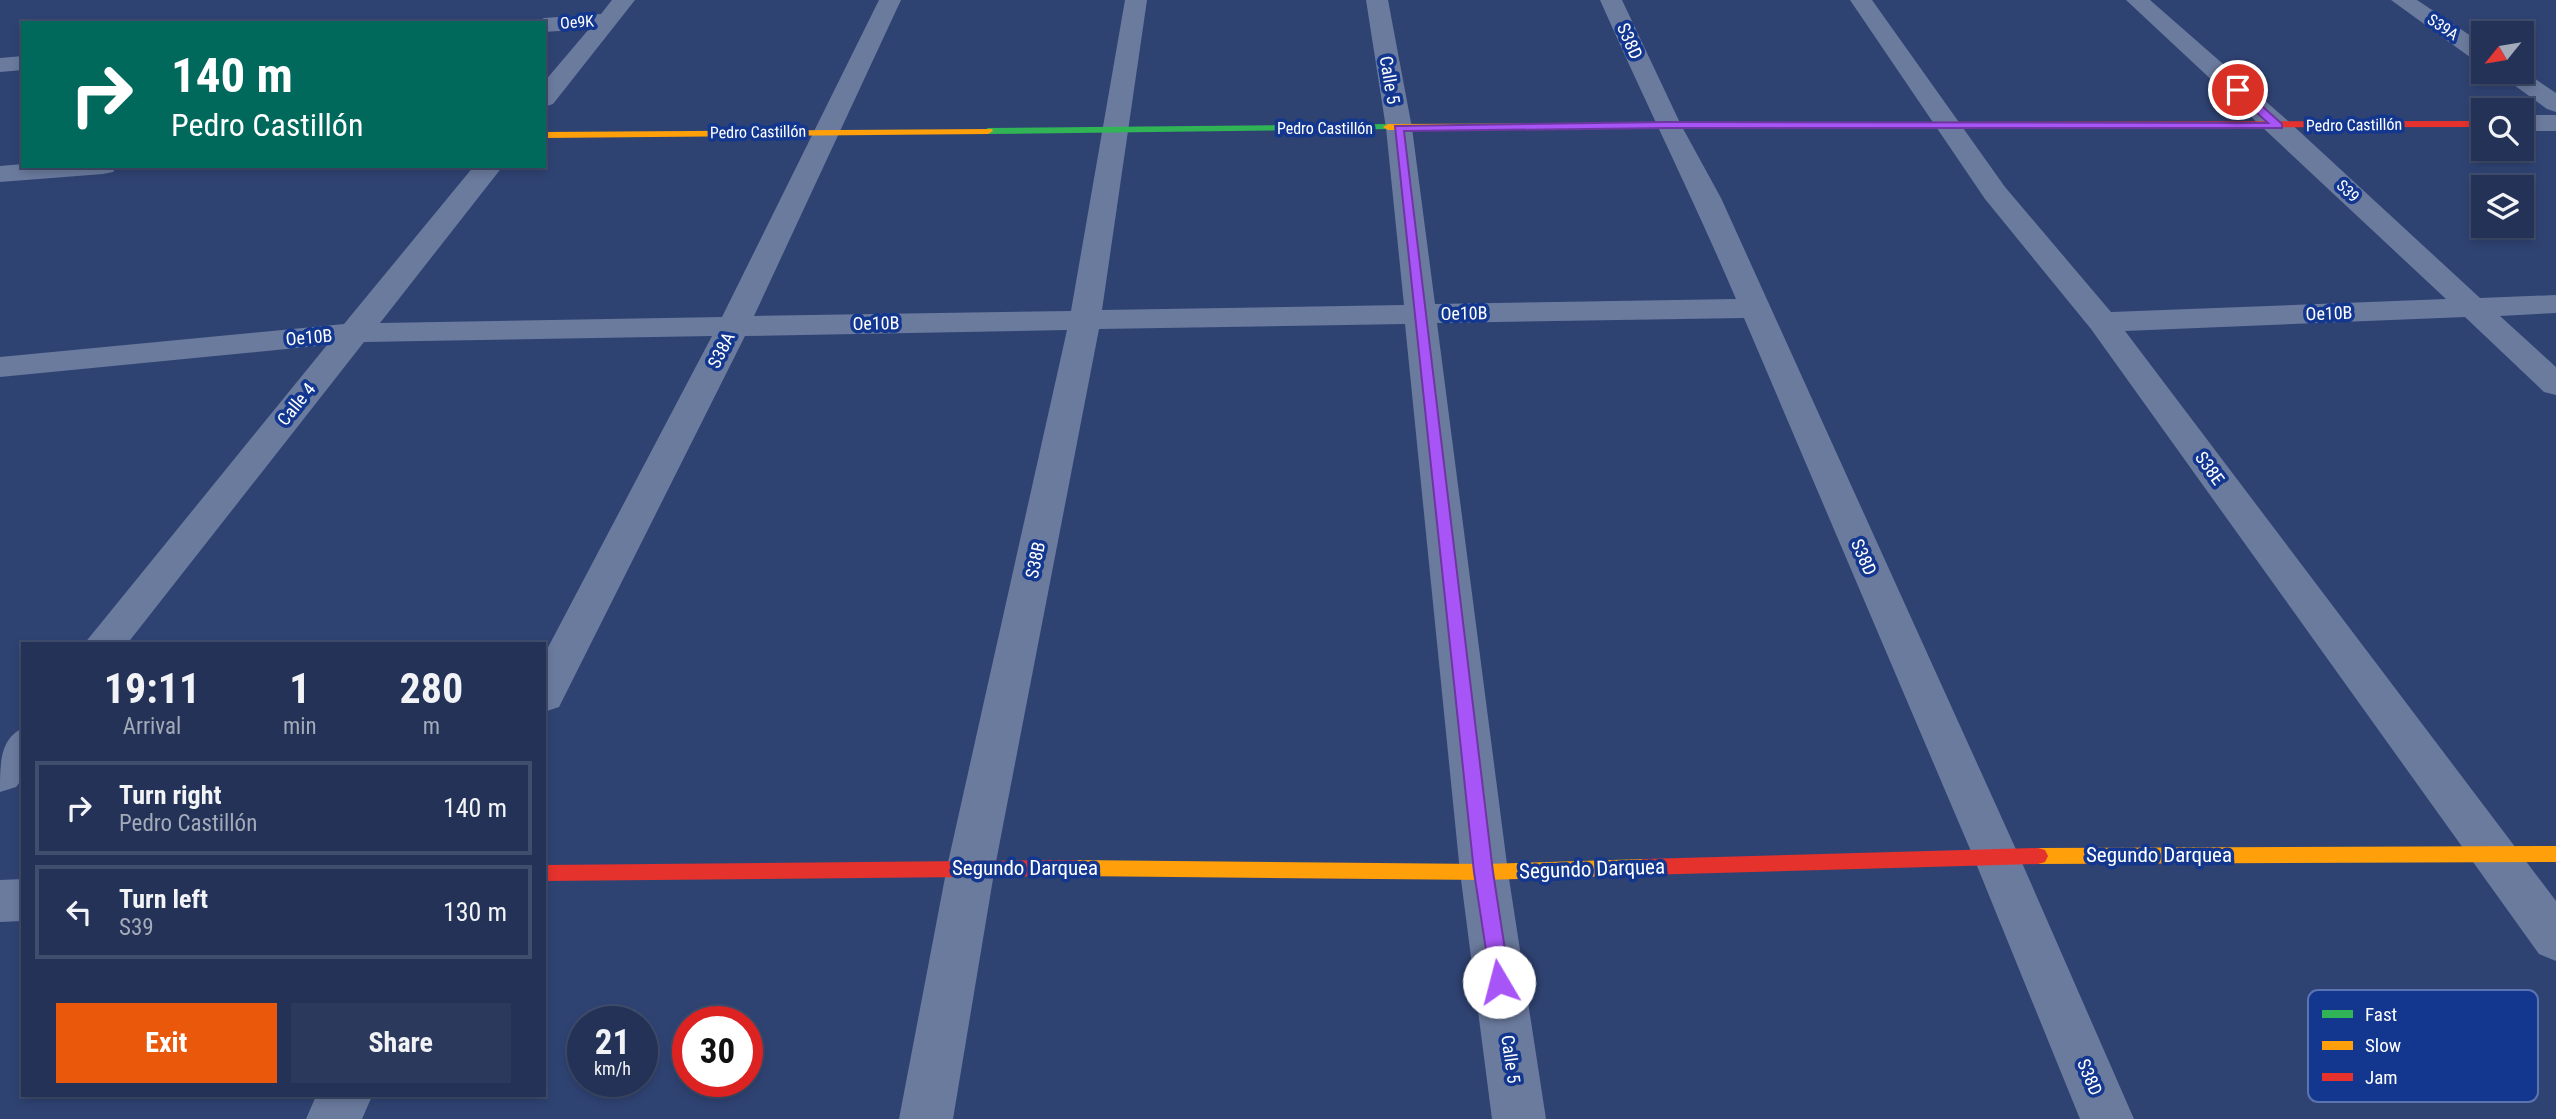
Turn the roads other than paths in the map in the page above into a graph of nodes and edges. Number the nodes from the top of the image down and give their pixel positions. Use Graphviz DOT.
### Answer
graph roads {
  1 [pos="624,0"];
  2 [pos="890,0"];
  3 [pos="1136,0"];
  4 [pos="1377,0"];
  5 [pos="1611,0"];
  6 [pos="1861,0"];
  7 [pos="2137,0"];
  8 [pos="2402,0"];
  9 [pos="609,20"];
  10 [pos="546,25"];
  11 [pos="2471,47"];
  12 [pos="21,63"];
  13 [pos="0,65"];
  14 [pos="2526,84"];
  15 [pos="546,97"];
  16 [pos="2556,104"];
  17 [pos="2556,123"];
  18 [pos="2471,124"];
  19 [pos="2534,124"];
  20 [pos="1668,125"];
  21 [pos="2278,126"];
  22 [pos="1951,127"];
  23 [pos="1399,128"];
  24 [pos="1116,129"];
  25 [pos="829,131"];
  26 [pos="546,135"];
  27 [pos="77,168"];
  28 [pos="487,168"];
  29 [pos="0,174"];
  30 [pos="2556,304"];
  31 [pos="2472,307"];
  32 [pos="1754,308"];
  33 [pos="1419,314"];
  34 [pos="1085,320"];
  35 [pos="2102,322"];
  36 [pos="734,325"];
  37 [pos="353,333"];
  38 [pos="0,367"];
  39 [pos="2556,385"];
  40 [pos="106,642"];
  41 [pos="546,692"];
  42 [pos="21,748"];
  43 [pos="0,774"];
  44 [pos="2494,852"];
  45 [pos="2556,854"];
  46 [pos="1996,856"];
  47 [pos="971,867"];
  48 [pos="1483,872"];
  49 [pos="546,873"];
  50 [pos="21,900"];
  51 [pos="0,901"];
  52 [pos="2556,939"];
  53 [pos="344,1097"];
  54 [pos="333,1119"];
  55 [pos="926,1119"];
  56 [pos="1519,1119"];
  57 [pos="2107,1119"];
  1 -- 9 [label="street"];
  2 -- 25 [label="street, S38A"];
  3 -- 24 [label="street, S38B"];
  4 -- 23 [label="street, Calle 5"];
  5 -- 20 [label="street, S38D"];
  6 -- 22 [label="street, S38E"];
  7 -- 21 [label="street, S39"];
  8 -- 11 [label="street, S39A"];
  9 -- 10 [label="street, Oe9K"];
  9 -- 15 [label="street"];
  12 -- 13 [label="street"];
  14 -- 16 [label="street"];
  17 -- 19 [label="street"];
  18 -- 21 [label="street, Pedro Castillón"];
  20 -- 22 [label="street, Pedro Castillón"];
  20 -- 23 [label="street, Pedro Castillón"];
  20 -- 32 [label="street, S38D"];
  21 -- 22 [label="street, Pedro Castillón"];
  21 -- 31 [label="street, S39"];
  22 -- 35 [label="street, S38E"];
  23 -- 24 [label="street, Pedro Castillón"];
  23 -- 33 [label="street, Calle 5"];
  24 -- 25 [label="street, Pedro Castillón"];
  24 -- 34 [label="street, S38B"];
  25 -- 26 [label="street, Pedro Castillón"];
  25 -- 36 [label="street, S38A"];
  27 -- 29 [label="street"];
  28 -- 37 [label="street, Calle 4"];
  30 -- 31 [label="street, Oe10B"];
  31 -- 35 [label="street, Oe10B"];
  31 -- 39 [label="street, S39"];
  32 -- 33 [label="street, Oe10B"];
  32 -- 46 [label="street, S38D"];
  33 -- 34 [label="street, Oe10B"];
  33 -- 48 [label="street, Calle 5"];
  34 -- 36 [label="street, Oe10B"];
  34 -- 47 [label="street, S38B"];
  35 -- 44 [label="street, S38E"];
  36 -- 37 [label="street, Oe10B"];
  36 -- 41 [label="street, S38A"];
  37 -- 38 [label="street, Oe10B"];
  37 -- 40 [label="street, Calle 4"];
  42 -- 43 [label="street"];
  44 -- 45 [label="street, Segundo Darquea"];
  44 -- 46 [label="street, Segundo Darquea"];
  44 -- 52 [label="street, S38E"];
  46 -- 48 [label="street, Segundo Darquea"];
  46 -- 57 [label="street, S38D"];
  47 -- 48 [label="street, Segundo Darquea"];
  47 -- 49 [label="street, Segundo Darquea"];
  47 -- 55 [label="street, S38B"];
  48 -- 56 [label="street, Calle 5"];
  50 -- 51 [label="street"];
  53 -- 54 [label="street"];
}
